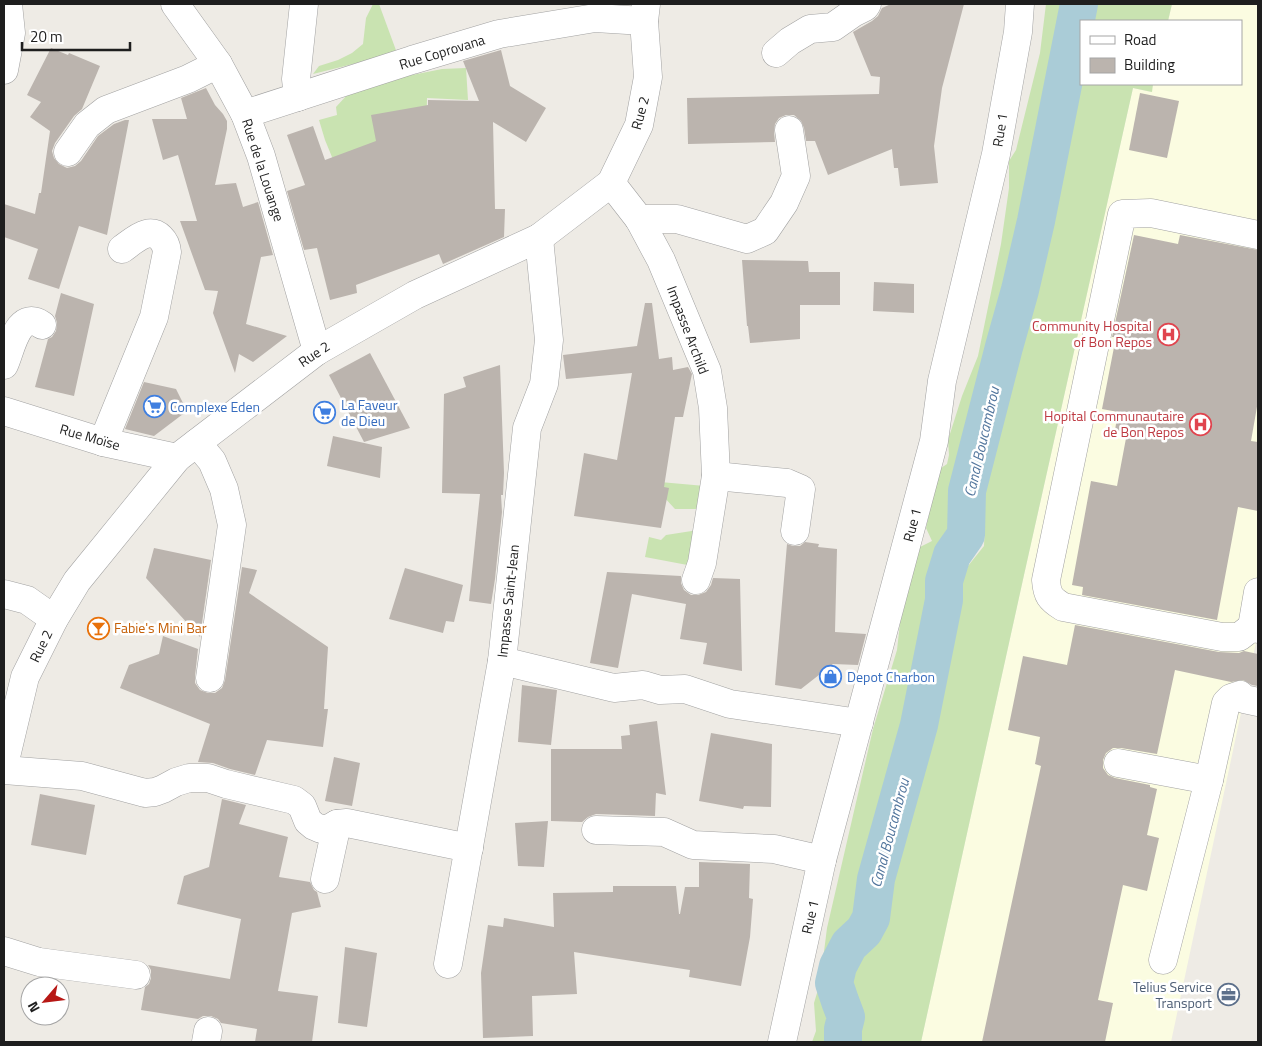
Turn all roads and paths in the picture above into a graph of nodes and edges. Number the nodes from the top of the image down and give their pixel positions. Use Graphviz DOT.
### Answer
graph roads {
  1 [pos="8,4"];
  2 [pos="175,4"];
  3 [pos="304,4"];
  4 [pos="867,4"];
  5 [pos="1020,4"];
  6 [pos="645,12"];
  7 [pos="776,53"];
  8 [pos="218,64"];
  9 [pos="4,70"];
  10 [pos="298,97"];
  11 [pos="245,114"];
  12 [pos="789,130"];
  13 [pos="68,152"];
  14 [pos="610,183"];
  15 [pos="639,220"];
  16 [pos="1258,235"];
  17 [pos="539,238"];
  18 [pos="122,248"];
  19 [pos="42,324"];
  20 [pos="317,350"];
  21 [pos="4,365"];
  22 [pos="4,411"];
  23 [pos="103,442"];
  24 [pos="187,450"];
  25 [pos="716,476"];
  26 [pos="795,531"];
  27 [pos="696,580"];
  28 [pos="1258,592"];
  29 [pos="4,594"];
  30 [pos="54,619"];
  31 [pos="1255,628"];
  32 [pos="502,661"];
  33 [pos="14,676"];
  34 [pos="210,678"];
  35 [pos="1258,702"];
  36 [pos="858,723"];
  37 [pos="1118,763"];
  38 [pos="4,765"];
  39 [pos="4,770"];
  40 [pos="1208,780"];
  41 [pos="337,824"];
  42 [pos="596,830"];
  43 [pos="469,848"];
  44 [pos="822,860"];
  45 [pos="325,879"];
  46 [pos="4,951"];
  47 [pos="1163,960"];
  48 [pos="448,964"];
  49 [pos="136,974"];
  50 [pos="782,1042"];
  1 -- 9 [label="street"];
  2 -- 8 [label="street, Rue de la Louange"];
  3 -- 10 [label="street"];
  4 -- 7 [label="street"];
  5 -- 36 [label="street, Rue 1"];
  6 -- 10 [label="street, Rue Coprovana"];
  6 -- 14 [label="street, Rue 2"];
  8 -- 11 [label="street, Rue de la Louange"];
  8 -- 13 [label="street"];
  10 -- 11 [label="street, Rue Coprovana"];
  11 -- 20 [label="street, Rue de la Louange"];
  12 -- 15 [label="street"];
  14 -- 15 [label="street, Impasse Archild"];
  14 -- 17 [label="street, Rue 2"];
  15 -- 25 [label="street, Impasse Archild"];
  16 -- 31 [label="street"];
  17 -- 20 [label="street, Rue 2"];
  17 -- 32 [label="street, Impasse Saint-Jean"];
  18 -- 23 [label="street"];
  19 -- 21 [label="street"];
  20 -- 24 [label="street, Rue 2"];
  22 -- 23 [label="street, Rue Moïse"];
  23 -- 24 [label="street, Rue Moïse"];
  24 -- 30 [label="street, Rue 2"];
  24 -- 34 [label="street"];
  25 -- 26 [label="street"];
  25 -- 27 [label="street, Impasse Archild"];
  28 -- 31 [label="street"];
  29 -- 30 [label="street"];
  30 -- 33 [label="street, Rue 2"];
  32 -- 36 [label="street"];
  32 -- 43 [label="street, Impasse Saint-Jean"];
  33 -- 38 [label="street, Rue 2"];
  35 -- 40 [label="street"];
  36 -- 44 [label="street, Rue 1"];
  37 -- 40 [label="street"];
  39 -- 41 [label="street"];
  40 -- 47 [label="street"];
  41 -- 43 [label="street"];
  41 -- 45 [label="street"];
  42 -- 44 [label="street"];
  43 -- 48 [label="street, Impasse Saint-Jean"];
  44 -- 50 [label="street, Rue 1"];
  46 -- 49 [label="street"];
}
